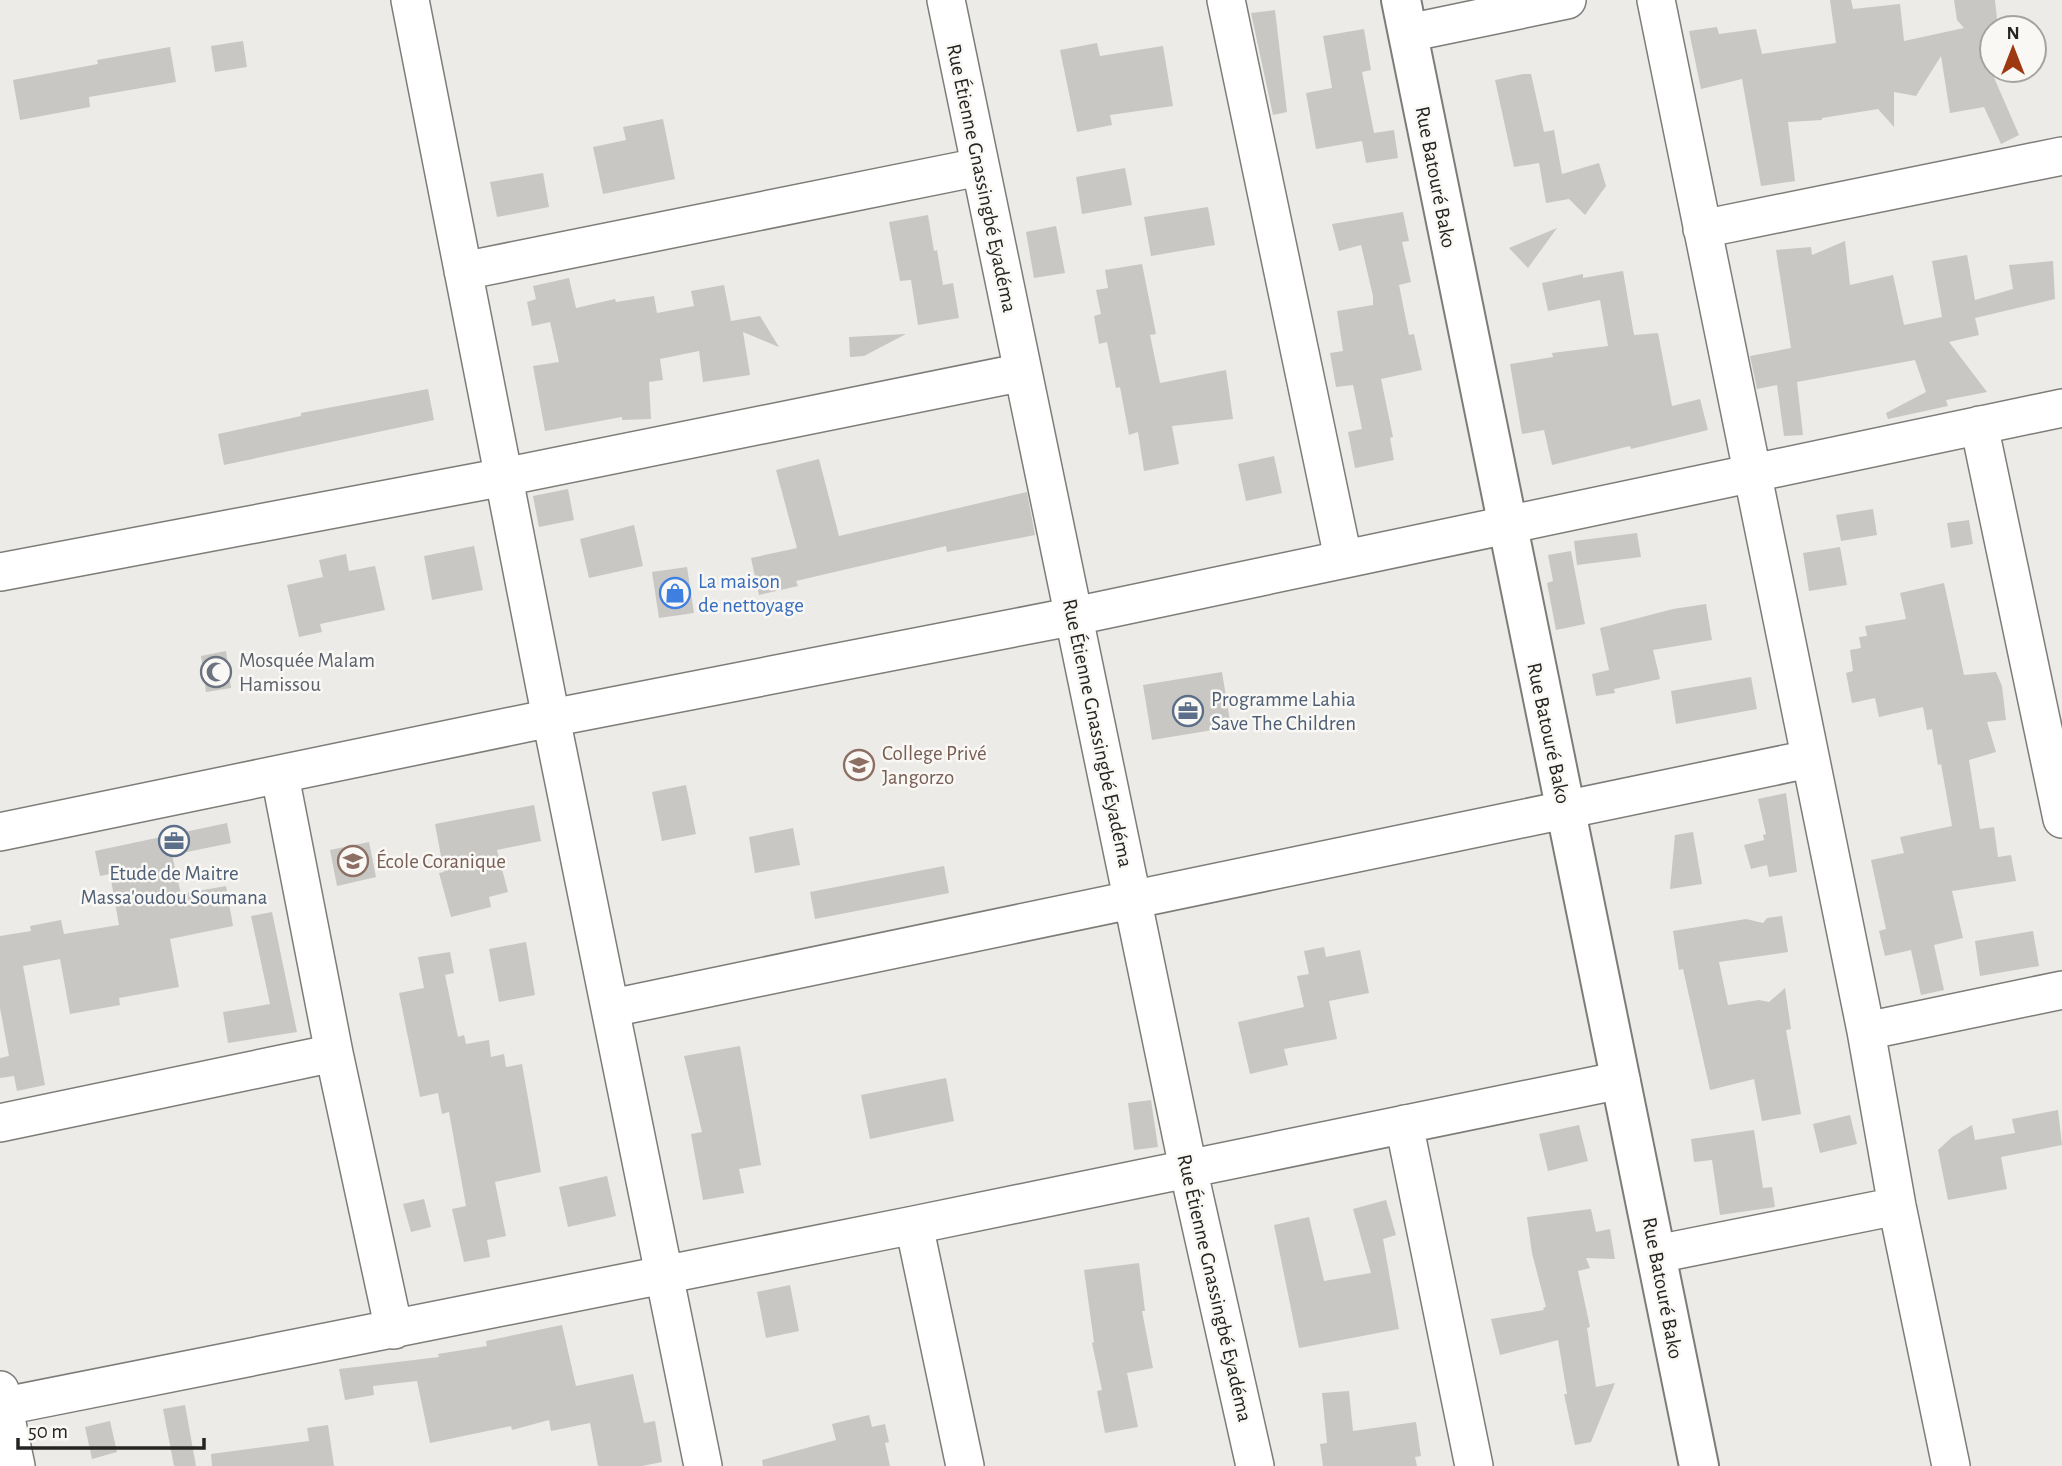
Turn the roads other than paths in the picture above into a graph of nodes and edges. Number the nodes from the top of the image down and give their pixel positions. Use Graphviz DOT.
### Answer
graph roads {
  1 [pos="410,0"];
  2 [pos="946,0"];
  3 [pos="1226,0"];
  4 [pos="1567,0"];
  5 [pos="1656,0"];
  6 [pos="1404,16"];
  7 [pos="2062,156"];
  8 [pos="979,167"];
  9 [pos="1702,229"];
  10 [pos="463,271"];
  11 [pos="1023,372"];
  12 [pos="2062,408"];
  13 [pos="1979,425"];
  14 [pos="1751,473"];
  15 [pos="503,477"];
  16 [pos="1506,524"];
  17 [pos="1343,558"];
  18 [pos="0,572"];
  19 [pos="1075,616"];
  20 [pos="2051,717"];
  21 [pos="551,718"];
  22 [pos="1809,759"];
  23 [pos="280,776"];
  24 [pos="1565,810"];
  25 [pos="2062,819"];
  26 [pos="0,832"];
  27 [pos="1132,898"];
  28 [pos="2062,990"];
  29 [pos="612,1008"];
  30 [pos="1866,1031"];
  31 [pos="334,1052"];
  32 [pos="1621,1080"];
  33 [pos="0,1123"];
  34 [pos="1404,1124"];
  35 [pos="1188,1168"];
  36 [pos="1897,1206"];
  37 [pos="914,1225"];
  38 [pos="1657,1254"];
  39 [pos="665,1275"];
  40 [pos="394,1329"];
  41 [pos="1,1401"];
  42 [pos="16,1466"];
  43 [pos="703,1466"];
  44 [pos="965,1466"];
  45 [pos="1255,1466"];
  46 [pos="1474,1466"];
  47 [pos="1699,1466"];
  48 [pos="1951,1466"];
  1 -- 10 [label="street"];
  2 -- 8 [label="street, Rue Étienne Gnassingbé Eyadéma"];
  3 -- 17 [label="street"];
  4 -- 6 [label="street"];
  5 -- 9 [label="street"];
  6 -- 16 [label="main road, Rue Batouré Bako"];
  7 -- 9 [label="street"];
  8 -- 10 [label="street"];
  8 -- 11 [label="street, Rue Étienne Gnassingbé Eyadéma"];
  9 -- 14 [label="street"];
  10 -- 15 [label="street"];
  11 -- 15 [label="street"];
  11 -- 19 [label="street, Rue Étienne Gnassingbé Eyadéma"];
  12 -- 13 [label="street"];
  13 -- 14 [label="street"];
  13 -- 20 [label="street"];
  14 -- 16 [label="street"];
  14 -- 22 [label="street"];
  15 -- 18 [label="street"];
  15 -- 21 [label="street"];
  16 -- 17 [label="street"];
  16 -- 24 [label="main road, Rue Batouré Bako"];
  17 -- 19 [label="street"];
  19 -- 21 [label="street"];
  19 -- 27 [label="street, Rue Étienne Gnassingbé Eyadéma"];
  20 -- 25 [label="street"];
  21 -- 23 [label="street"];
  21 -- 29 [label="street"];
  22 -- 24 [label="street"];
  22 -- 30 [label="street"];
  23 -- 26 [label="street"];
  23 -- 31 [label="street"];
  24 -- 27 [label="street"];
  24 -- 32 [label="main road, Rue Batouré Bako"];
  27 -- 29 [label="street"];
  27 -- 35 [label="street, Rue Étienne Gnassingbé Eyadéma"];
  28 -- 30 [label="street"];
  29 -- 39 [label="street"];
  30 -- 36 [label="street"];
  31 -- 33 [label="street"];
  31 -- 40 [label="street"];
  32 -- 34 [label="street"];
  32 -- 38 [label="main road, Rue Batouré Bako"];
  34 -- 35 [label="street"];
  34 -- 46 [label="street"];
  35 -- 37 [label="street"];
  35 -- 45 [label="street, Rue Étienne Gnassingbé Eyadéma"];
  36 -- 38 [label="street"];
  36 -- 48 [label="street"];
  37 -- 39 [label="street"];
  37 -- 44 [label="street"];
  38 -- 47 [label="main road, Rue Batouré Bako"];
  39 -- 40 [label="street"];
  39 -- 43 [label="street"];
  40 -- 41 [label="street"];
  41 -- 42 [label="street"];
}
